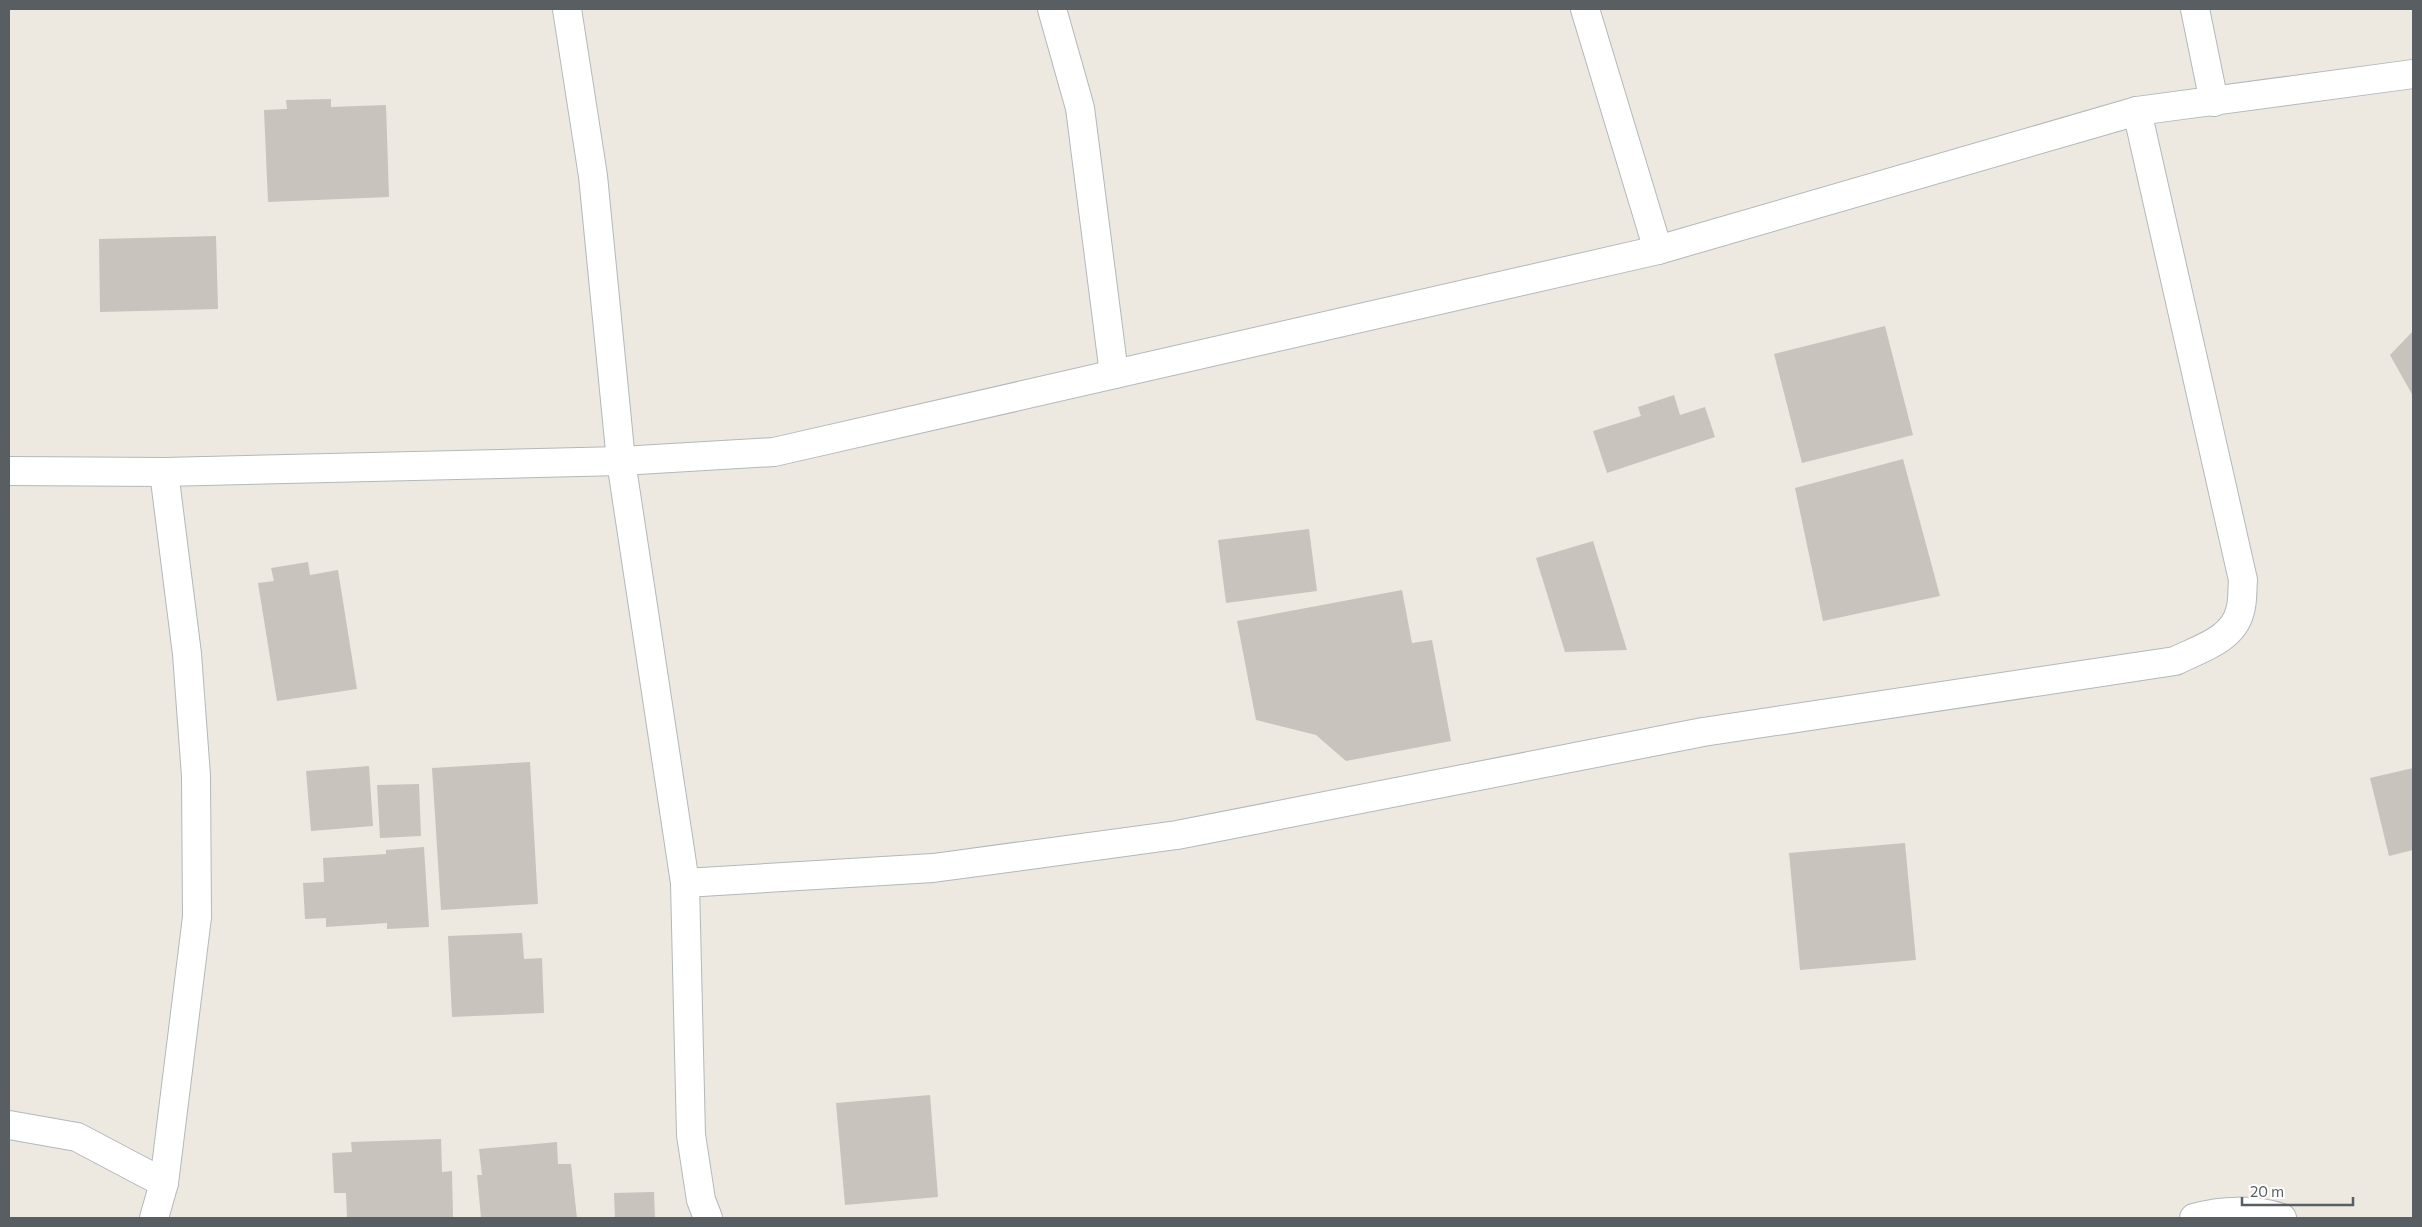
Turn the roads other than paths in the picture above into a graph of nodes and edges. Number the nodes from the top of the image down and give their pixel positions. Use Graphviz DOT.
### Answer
graph roads {
  1 [pos="567,9"];
  2 [pos="1052,9"];
  3 [pos="1584,9"];
  4 [pos="2196,9"];
  5 [pos="2413,74"];
  6 [pos="2214,102"];
  7 [pos="2138,111"];
  8 [pos="1658,250"];
  9 [pos="1114,374"];
  10 [pos="621,461"];
  11 [pos="9,471"];
  12 [pos="164,472"];
  13 [pos="685,884"];
  14 [pos="9,1125"];
  15 [pos="164,1183"];
  16 [pos="154,1218"];
  17 [pos="708,1218"];
  18 [pos="2194,1218"];
  19 [pos="2282,1218"];
  1 -- 10 [label="street"];
  2 -- 9 [label="street"];
  3 -- 8 [label="street"];
  4 -- 6 [label="street"];
  5 -- 6 [label="street"];
  6 -- 7 [label="street"];
  7 -- 8 [label="street"];
  7 -- 13 [label="street"];
  8 -- 9 [label="street"];
  9 -- 10 [label="street"];
  10 -- 12 [label="street"];
  10 -- 13 [label="street"];
  11 -- 12 [label="street"];
  12 -- 15 [label="street"];
  13 -- 17 [label="street"];
  14 -- 15 [label="street"];
  15 -- 16 [label="street"];
  18 -- 19 [label="street"];
}
